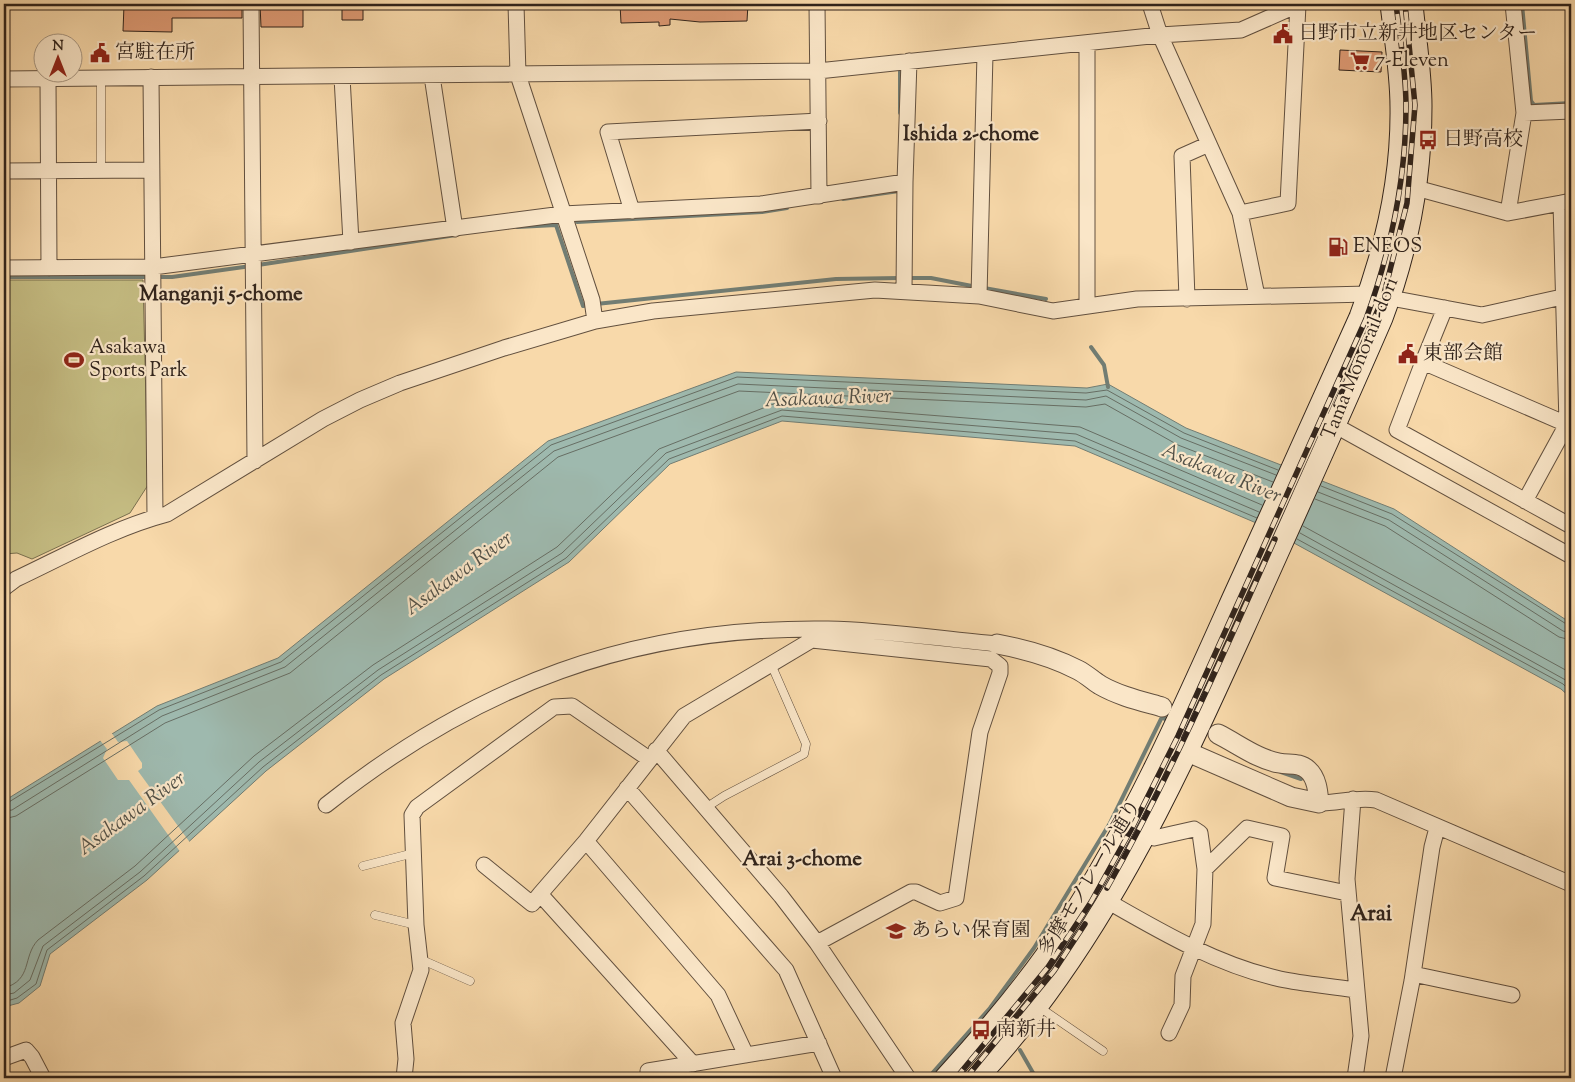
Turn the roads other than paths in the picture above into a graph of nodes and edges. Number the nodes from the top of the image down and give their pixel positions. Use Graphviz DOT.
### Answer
graph roads {
  1 [pos="251,4"];
  2 [pos="516,4"];
  3 [pos="817,4"];
  4 [pos="1150,4"];
  5 [pos="1299,4"];
  6 [pos="1391,4"];
  7 [pos="1412,4"];
  8 [pos="1513,4"];
  9 [pos="1160,35"];
  10 [pos="1087,43"];
  11 [pos="985,54"];
  12 [pos="909,61"];
  13 [pos="818,71"];
  14 [pos="518,75"];
  15 [pos="251,76"];
  16 [pos="432,76"];
  17 [pos="101,77"];
  18 [pos="151,77"];
  19 [pos="342,77"];
  20 [pos="82,78"];
  21 [pos="4,79"];
  22 [pos="32,79"];
  23 [pos="48,82"];
  24 [pos="1571,111"];
  25 [pos="1524,113"];
  26 [pos="819,121"];
  27 [pos="1209,144"];
  28 [pos="151,170"];
  29 [pos="4,171"];
  30 [pos="48,171"];
  31 [pos="101,171"];
  32 [pos="905,182"];
  33 [pos="1416,188"];
  34 [pos="819,196"];
  35 [pos="1566,202"];
  36 [pos="632,212"];
  37 [pos="1240,213"];
  38 [pos="1508,213"];
  39 [pos="563,214"];
  40 [pos="455,229"];
  41 [pos="351,242"];
  42 [pos="254,254"];
  43 [pos="153,267"];
  44 [pos="4,268"];
  45 [pos="49,268"];
  46 [pos="904,282"];
  47 [pos="980,289"];
  48 [pos="1380,295"];
  49 [pos="1568,295"];
  50 [pos="1257,296"];
  51 [pos="1187,299"];
  52 [pos="1087,306"];
  53 [pos="1445,308"];
  54 [pos="594,311"];
  55 [pos="1423,362"];
  56 [pos="1315,419"];
  57 [pos="1569,425"];
  58 [pos="1334,428"];
  59 [pos="255,461"];
  60 [pos="1525,501"];
  61 [pos="155,517"];
  62 [pos="1571,526"];
  63 [pos="1571,556"];
  64 [pos="4,588"];
  65 [pos="830,629"];
  66 [pos="812,640"];
  67 [pos="997,644"];
  68 [pos="771,664"];
  69 [pos="1194,684"];
  70 [pos="1214,694"];
  71 [pos="1162,707"];
  72 [pos="1218,734"];
  73 [pos="1177,747"];
  74 [pos="652,754"];
  75 [pos="627,788"];
  76 [pos="1353,798"];
  77 [pos="1319,803"];
  78 [pos="326,805"];
  79 [pos="704,809"];
  80 [pos="1437,828"];
  81 [pos="1146,834"];
  82 [pos="586,841"];
  83 [pos="414,853"];
  84 [pos="484,865"];
  85 [pos="363,866"];
  86 [pos="1205,869"];
  87 [pos="1571,884"];
  88 [pos="1347,893"];
  89 [pos="540,894"];
  90 [pos="1109,902"];
  91 [pos="374,915"];
  92 [pos="416,925"];
  93 [pos="817,943"];
  94 [pos="1195,949"];
  95 [pos="420,959"];
  96 [pos="1413,974"];
  97 [pos="470,981"];
  98 [pos="1356,990"];
  99 [pos="1512,995"];
  100 [pos="1038,1006"];
  101 [pos="1169,1033"];
  102 [pos="820,1043"];
  103 [pos="1103,1051"];
  104 [pos="746,1055"];
  105 [pos="4,1058"];
  106 [pos="693,1064"];
  107 [pos="648,1072"];
  108 [pos="43,1078"];
  109 [pos="404,1078"];
  110 [pos="834,1078"];
  111 [pos="908,1078"];
  112 [pos="945,1078"];
  113 [pos="977,1078"];
  114 [pos="1355,1078"];
  115 [pos="1393,1078"];
  1 -- 15 [label="street"];
  2 -- 14 [label="street"];
  3 -- 13 [label="street"];
  4 -- 9 [label="street"];
  5 -- 9 [label="street"];
  5 -- 37 [label="street"];
  6 -- 48 [label="main road, Tama Monorail-dori"];
  7 -- 33 [label="main road, Tama Monorail-dori"];
  8 -- 25 [label="street"];
  9 -- 10 [label="street"];
  9 -- 27 [label="street"];
  10 -- 11 [label="street"];
  10 -- 52 [label="street"];
  11 -- 12 [label="street"];
  11 -- 47 [label="street"];
  12 -- 13 [label="street"];
  12 -- 32 [label="street"];
  13 -- 14 [label="street"];
  13 -- 26 [label="street"];
  14 -- 16 [label="street"];
  14 -- 39 [label="street"];
  15 -- 18 [label="street"];
  15 -- 19 [label="street"];
  15 -- 42 [label="street"];
  16 -- 19 [label="street"];
  16 -- 40 [label="street"];
  17 -- 18 [label="street"];
  17 -- 20 [label="street"];
  17 -- 31 [label="lane"];
  18 -- 28 [label="street"];
  19 -- 41 [label="street"];
  21 -- 22 [label="street"];
  23 -- 30 [label="street"];
  24 -- 25 [label="street"];
  25 -- 38 [label="street"];
  26 -- 34 [label="street"];
  26 -- 36 [label="street"];
  27 -- 37 [label="street"];
  27 -- 51 [label="street"];
  28 -- 31 [label="street"];
  28 -- 43 [label="street"];
  29 -- 30 [label="street"];
  30 -- 31 [label="street"];
  30 -- 45 [label="street"];
  32 -- 34 [label="street"];
  32 -- 46 [label="street"];
  33 -- 38 [label="street"];
  33 -- 48 [label="main road, Tama Monorail-dori"];
  34 -- 36 [label="street"];
  35 -- 38 [label="street"];
  35 -- 49 [label="street"];
  36 -- 39 [label="street"];
  37 -- 50 [label="street"];
  39 -- 40 [label="street"];
  39 -- 54 [label="street"];
  40 -- 41 [label="street"];
  41 -- 42 [label="street"];
  42 -- 43 [label="street"];
  42 -- 59 [label="street"];
  43 -- 45 [label="street"];
  43 -- 61 [label="street"];
  44 -- 45 [label="street"];
  46 -- 47 [label="street"];
  46 -- 54 [label="street"];
  47 -- 52 [label="street"];
  48 -- 50 [label="street"];
  48 -- 53 [label="street"];
  48 -- 56 [label="main road, Tama Monorail-dori"];
  48 -- 58 [label="main road, Tama Monorail-dori"];
  49 -- 53 [label="street"];
  49 -- 57 [label="street"];
  50 -- 51 [label="street"];
  51 -- 52 [label="street"];
  53 -- 55 [label="street"];
  54 -- 59 [label="street"];
  55 -- 57 [label="street"];
  55 -- 60 [label="street"];
  56 -- 58 [label="street"];
  56 -- 69 [label="main road, Tama Monorail-dori"];
  57 -- 60 [label="street"];
  58 -- 63 [label="street"];
  58 -- 70 [label="main road, Tama Monorail-dori"];
  59 -- 61 [label="street"];
  60 -- 62 [label="street"];
  61 -- 64 [label="street"];
  65 -- 66 [label="street"];
  65 -- 67 [label="street"];
  65 -- 78 [label="street"];
  66 -- 68 [label="street"];
  66 -- 93 [label="street"];
  67 -- 71 [label="street"];
  68 -- 74 [label="street"];
  68 -- 79 [label="lane"];
  69 -- 73 [label="main road, 多摩モノレール通り"];
  70 -- 73 [label="main road, 多摩モノレール通り"];
  72 -- 77 [label="street"];
  73 -- 77 [label="street"];
  73 -- 81 [label="main road, 多摩モノレール通り"];
  73 -- 112 [label="main road, 多摩モノレール通り"];
  74 -- 75 [label="street"];
  74 -- 79 [label="street"];
  74 -- 83 [label="street"];
  75 -- 82 [label="street"];
  75 -- 102 [label="street"];
  76 -- 77 [label="street"];
  76 -- 80 [label="street"];
  76 -- 88 [label="street"];
  79 -- 93 [label="street"];
  80 -- 87 [label="street"];
  80 -- 96 [label="street"];
  81 -- 86 [label="street"];
  81 -- 90 [label="main road, 多摩モノレール通り"];
  82 -- 89 [label="street"];
  82 -- 104 [label="street"];
  83 -- 85 [label="lane"];
  83 -- 92 [label="street"];
  84 -- 89 [label="street"];
  86 -- 88 [label="street"];
  86 -- 94 [label="street"];
  88 -- 98 [label="street"];
  89 -- 106 [label="street"];
  90 -- 94 [label="street"];
  90 -- 100 [label="main road, 多摩モノレール通り"];
  91 -- 92 [label="lane"];
  92 -- 95 [label="street"];
  93 -- 111 [label="street"];
  94 -- 98 [label="street"];
  94 -- 101 [label="street"];
  95 -- 97 [label="lane"];
  95 -- 109 [label="street"];
  96 -- 99 [label="street"];
  96 -- 115 [label="street"];
  98 -- 114 [label="street"];
  100 -- 103 [label="lane"];
  100 -- 113 [label="main road, 多摩モノレール通り"];
  102 -- 104 [label="street"];
  102 -- 110 [label="street"];
  104 -- 106 [label="street"];
  105 -- 108 [label="street"];
  106 -- 107 [label="street"];
}
